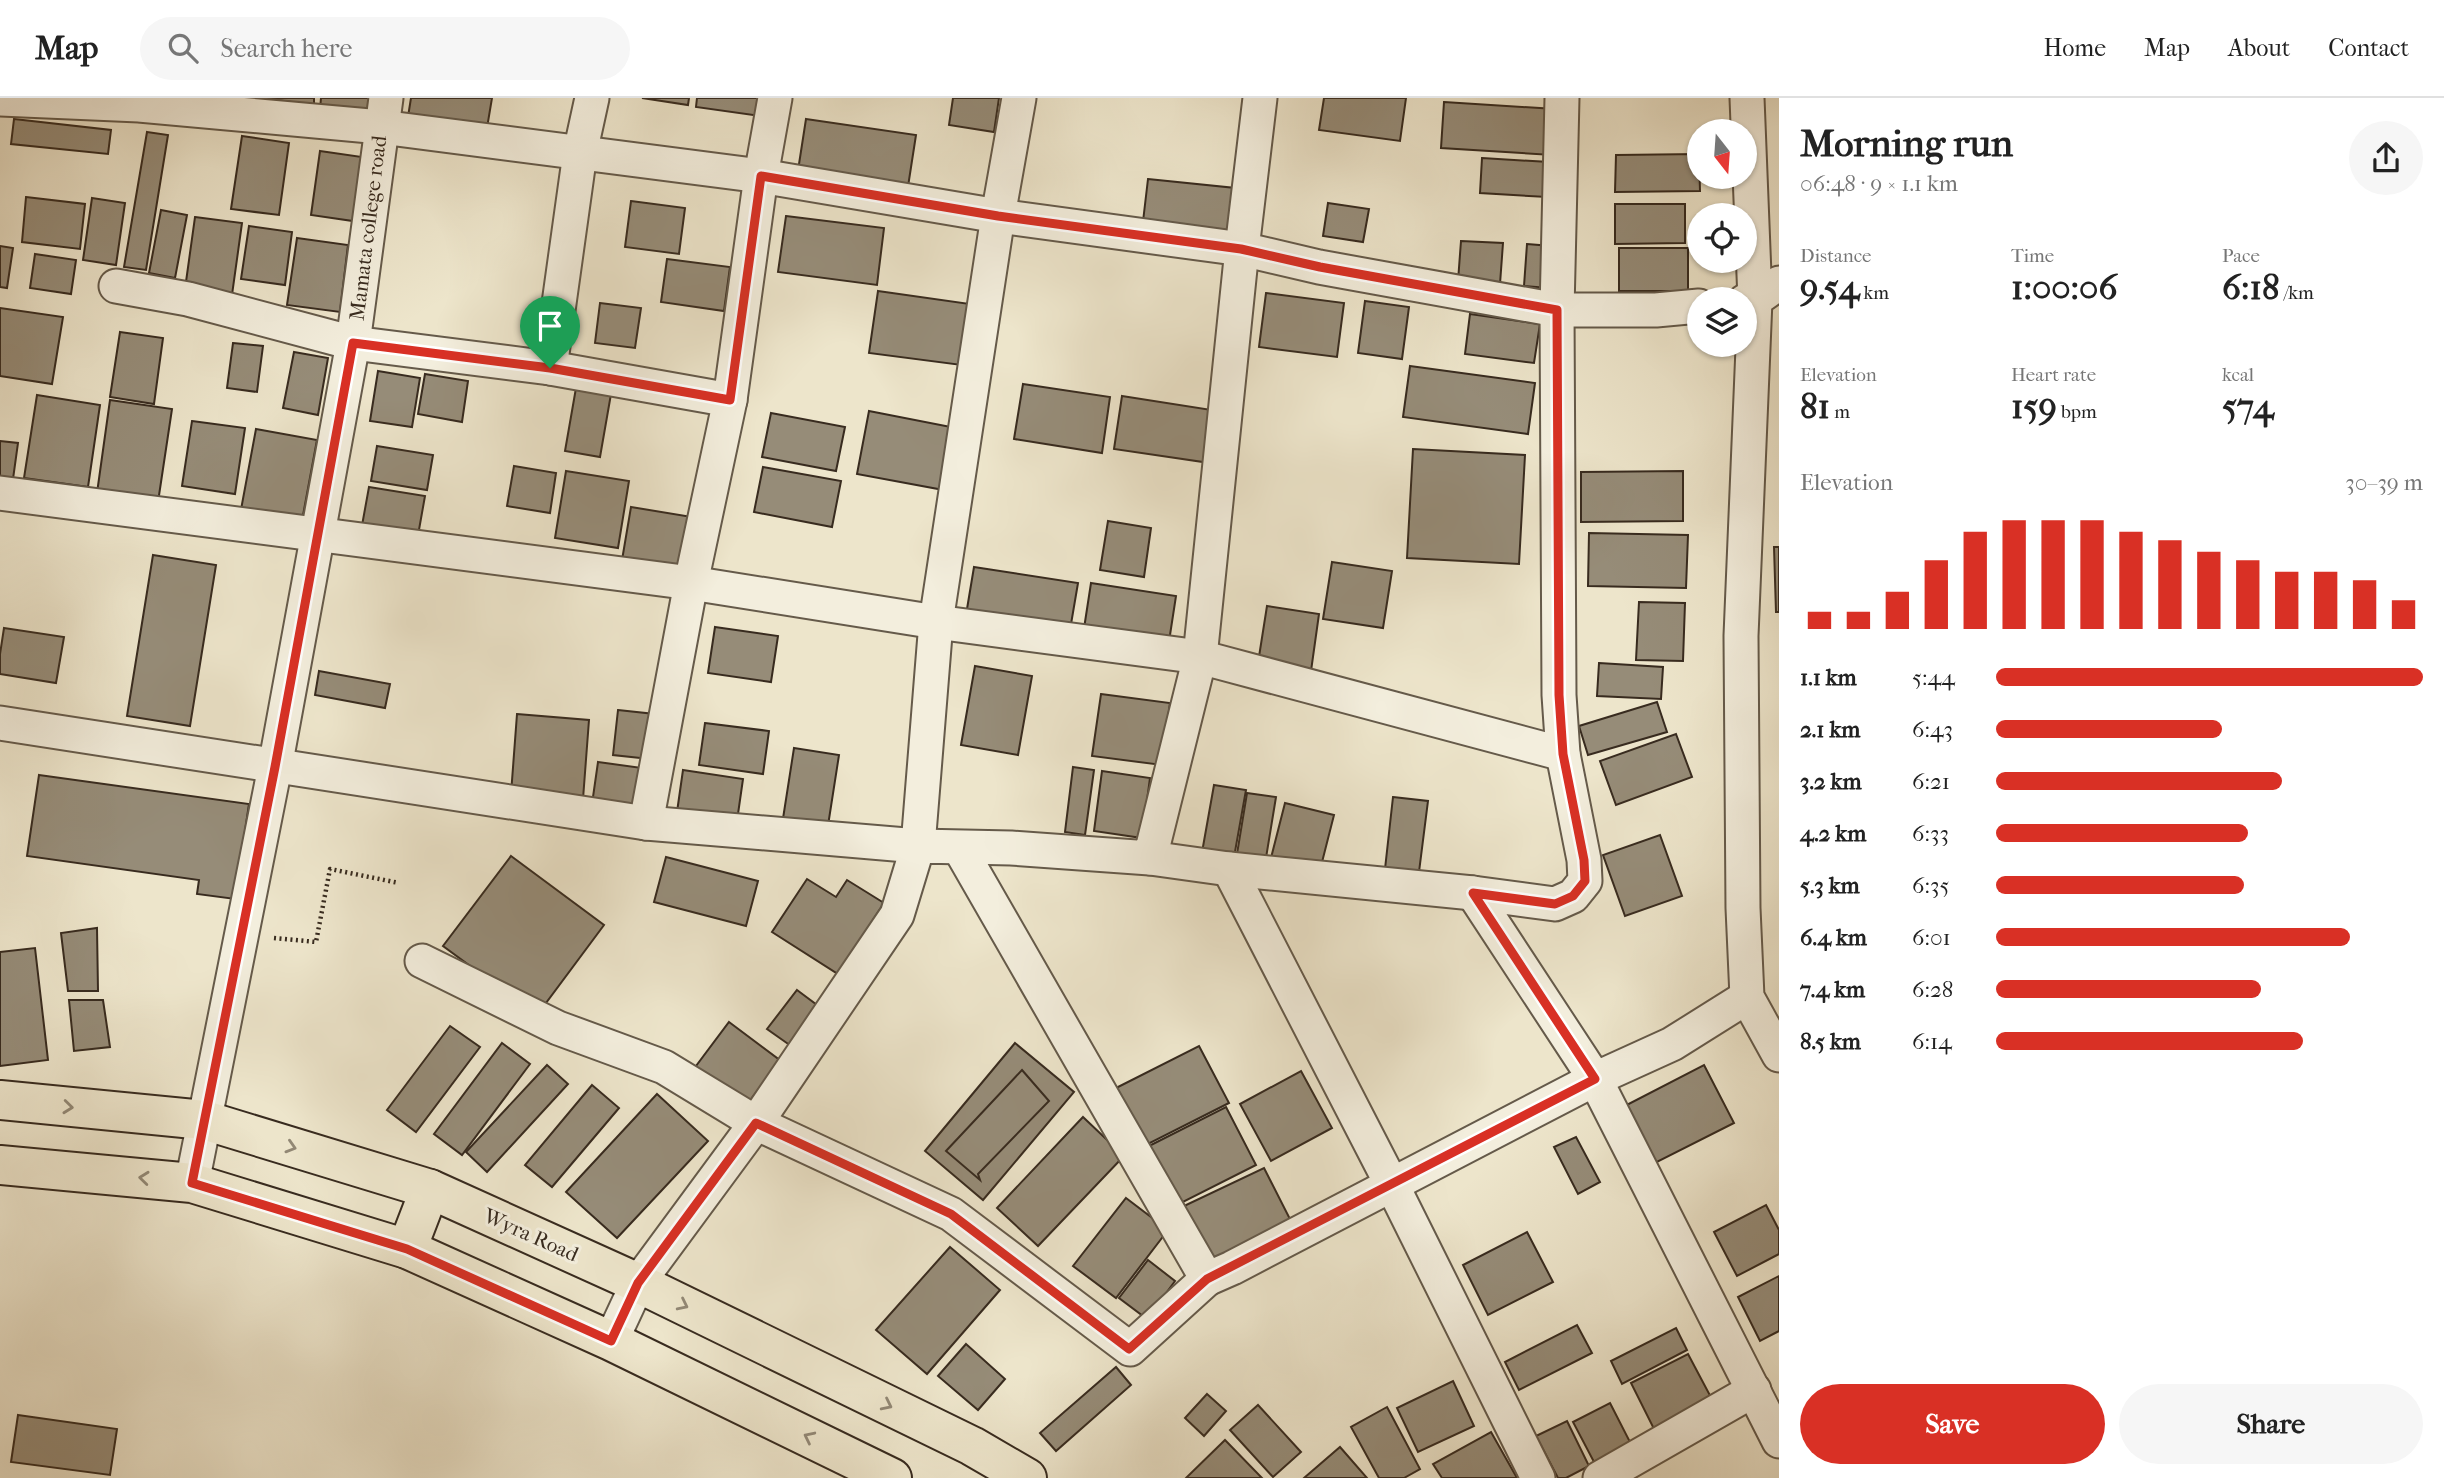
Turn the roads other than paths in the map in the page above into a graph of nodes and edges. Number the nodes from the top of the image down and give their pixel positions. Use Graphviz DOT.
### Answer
graph roads {
  1 [pos="592,98"];
  2 [pos="775,98"];
  3 [pos="1019,98"];
  4 [pos="1260,98"];
  5 [pos="1562,98"];
  6 [pos="1747,98"];
  7 [pos="0,99"];
  8 [pos="383,113"];
  9 [pos="580,153"];
  10 [pos="761,176"];
  11 [pos="998,216"];
  12 [pos="1241,249"];
  13 [pos="117,286"];
  14 [pos="1760,295"];
  15 [pos="1687,307"];
  16 [pos="1557,310"];
  17 [pos="353,343"];
  18 [pos="550,368"];
  19 [pos="1766,396"];
  20 [pos="730,400"];
  21 [pos="0,493"];
  22 [pos="318,534"];
  23 [pos="691,583"];
  24 [pos="936,622"];
  25 [pos="1200,657"];
  26 [pos="0,723"];
  27 [pos="1563,754"];
  28 [pos="275,767"];
  29 [pos="646,823"];
  30 [pos="918,846"];
  31 [pos="960,849"];
  32 [pos="1150,858"];
  33 [pos="1229,869"];
  34 [pos="1473,893"];
  35 [pos="422,961"];
  36 [pos="1747,997"];
  37 [pos="1779,1055"];
  38 [pos="1595,1079"];
  39 [pos="0,1100"];
  40 [pos="204,1120"];
  41 [pos="756,1123"];
  42 [pos="0,1164"];
  43 [pos="192,1183"];
  44 [pos="1392,1185"];
  45 [pos="430,1189"];
  46 [pos="407,1249"];
  47 [pos="1207,1279"];
  48 [pos="638,1283"];
  49 [pos="611,1341"];
  50 [pos="1754,1390"];
  51 [pos="1779,1441"];
  52 [pos="892,1478"];
  53 [pos="1027,1478"];
  54 [pos="1538,1478"];
  55 [pos="1600,1478"];
  1 -- 9 [label="street"];
  2 -- 10 [label="street"];
  3 -- 11 [label="street"];
  4 -- 12 [label="street"];
  5 -- 16 [label="street"];
  6 -- 14 [label="street"];
  7 -- 8 [label="street"];
  8 -- 9 [label="street"];
  8 -- 17 [label="street, Mamata college road"];
  9 -- 10 [label="street"];
  9 -- 18 [label="street"];
  10 -- 11 [label="street"];
  10 -- 20 [label="street"];
  11 -- 12 [label="street"];
  11 -- 24 [label="street"];
  12 -- 16 [label="street"];
  12 -- 25 [label="street"];
  13 -- 17 [label="street"];
  14 -- 19 [label="street"];
  15 -- 16 [label="street"];
  16 -- 27 [label="street"];
  17 -- 18 [label="street"];
  17 -- 22 [label="street, Mamata college road"];
  18 -- 20 [label="street"];
  19 -- 36 [label="street"];
  20 -- 23 [label="street"];
  21 -- 22 [label="street"];
  22 -- 23 [label="street"];
  22 -- 28 [label="street, Mamata college road"];
  23 -- 24 [label="street"];
  23 -- 29 [label="street"];
  24 -- 25 [label="street"];
  24 -- 30 [label="street"];
  25 -- 27 [label="street"];
  25 -- 32 [label="street"];
  26 -- 28 [label="street"];
  27 -- 34 [label="street"];
  28 -- 29 [label="street"];
  28 -- 40 [label="street, Mamata college road"];
  29 -- 30 [label="street"];
  30 -- 31 [label="street"];
  30 -- 41 [label="street"];
  31 -- 32 [label="street"];
  31 -- 47 [label="street"];
  32 -- 33 [label="street"];
  33 -- 34 [label="street"];
  33 -- 44 [label="street"];
  34 -- 38 [label="street"];
  35 -- 41 [label="street"];
  36 -- 37 [label="street"];
  36 -- 38 [label="street"];
  38 -- 44 [label="street"];
  38 -- 50 [label="street"];
  39 -- 40 [label="main road, Wyra Road, one-way"];
  40 -- 43 [label="street, Mamata college road"];
  40 -- 45 [label="main road, Wyra Road, one-way"];
  41 -- 47 [label="street"];
  41 -- 48 [label="street"];
  43 -- 42 [label="main road, one-way"];
  43 -- 46 [label="main road"];
  44 -- 47 [label="street"];
  44 -- 54 [label="street"];
  45 -- 46 [label="main road"];
  45 -- 48 [label="main road, Wyra Road"];
  46 -- 49 [label="main road"];
  48 -- 49 [label="street"];
  48 -- 53 [label="main road, Wyra Road, one-way"];
  52 -- 49 [label="main road, one-way"];
  50 -- 51 [label="street"];
  50 -- 55 [label="street"];
}
